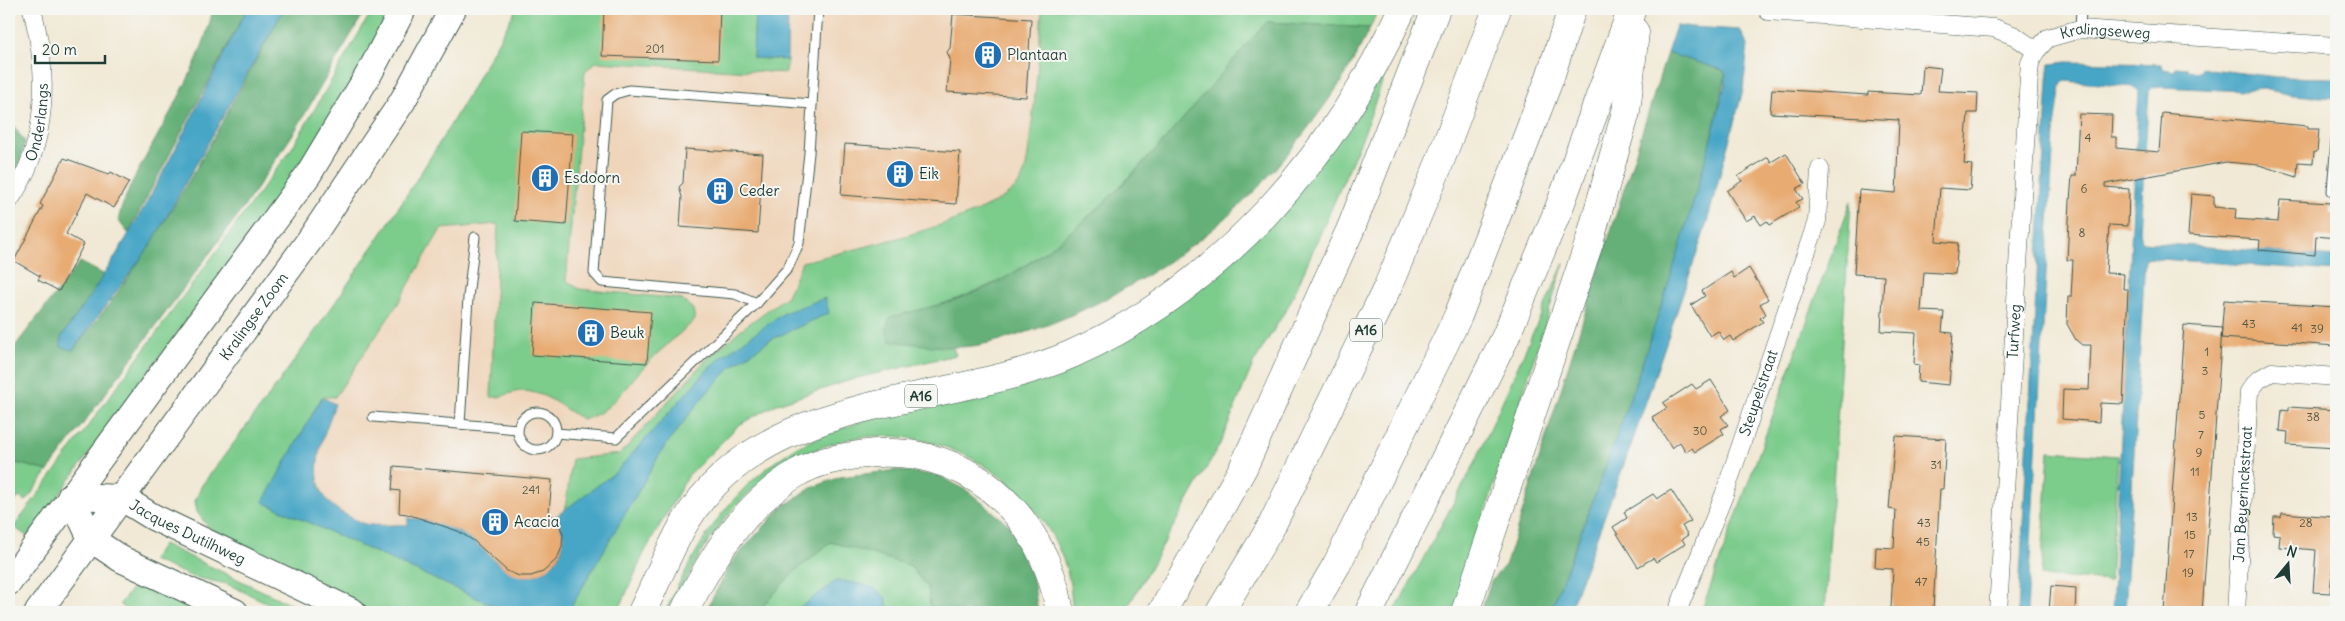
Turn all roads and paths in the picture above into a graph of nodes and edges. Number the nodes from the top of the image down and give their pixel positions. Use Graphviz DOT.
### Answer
graph roads {
  1 [pos="32,9"];
  2 [pos="403,9"];
  3 [pos="453,9"];
  4 [pos="818,9"];
  5 [pos="1497,9"];
  6 [pos="1572,9"];
  7 [pos="1632,9"];
  8 [pos="1638,9"];
  9 [pos="2081,9"];
  10 [pos="1768,11"];
  11 [pos="1396,19"];
  12 [pos="1432,20"];
  13 [pos="2080,29"];
  14 [pos="2336,46"];
  15 [pos="1626,49"];
  16 [pos="2036,51"];
  17 [pos="812,104"];
  18 [pos="2336,141"];
  19 [pos="1820,169"];
  20 [pos="2332,191"];
  21 [pos="9,201"];
  22 [pos="475,237"];
  23 [pos="757,303"];
  24 [pos="2336,377"];
  25 [pos="373,417"];
  26 [pos="460,424"];
  27 [pos="518,429"];
  28 [pos="556,433"];
  29 [pos="71,496"];
  30 [pos="122,498"];
  31 [pos="91,539"];
  32 [pos="9,582"];
  33 [pos="38,612"];
  34 [pos="235,612"];
  35 [pos="353,612"];
  36 [pos="642,612"];
  37 [pos="684,612"];
  38 [pos="1060,612"];
  39 [pos="1162,612"];
  40 [pos="1220,612"];
  41 [pos="1309,612"];
  42 [pos="1368,612"];
  43 [pos="1465,612"];
  44 [pos="1677,612"];
  45 [pos="1998,612"];
  46 [pos="2236,612"];
  1 -- 21 [label="street, Onderlangs"];
  2 -- 29 [label="main road"];
  3 -- 30 [label="main road, Kralingse Zoom"];
  4 -- 17 [label="lane"];
  5 -- 40 [label="highway, A16"];
  6 -- 41 [label="highway"];
  7 -- 15 [label="highway"];
  8 -- 15 [label="highway"];
  9 -- 13 [label="lane"];
  10 -- 16 [label="street"];
  11 -- 36 [label="highway, A16"];
  12 -- 39 [label="highway"];
  13 -- 14 [label="street, Kralingseweg"];
  13 -- 16 [label="street, Kralingseweg"];
  15 -- 42 [label="highway"];
  15 -- 43 [label="highway"];
  16 -- 45 [label="street, Turfweg"];
  17 -- 23 [label="lane"];
  17 -- 23 [label="lane"];
  18 -- 20 [label="lane"];
  19 -- 44 [label="street, Steupelstraat"];
  22 -- 26 [label="lane"];
  23 -- 28 [label="lane"];
  24 -- 46 [label="street, Jan Beyerinckstraat"];
  25 -- 26 [label="lane"];
  26 -- 27 [label="lane"];
  27 -- 28 [label="lane"];
  27 -- 28 [label="lane"];
  29 -- 30 [label="main road, Jacques Dutilhweg"];
  29 -- 31 [label="main road"];
  29 -- 32 [label="main road"];
  30 -- 31 [label="main road, Kralingse Zoom"];
  30 -- 35 [label="main road, Jacques Dutilhweg"];
  31 -- 33 [label="main road, Kralingse Zoom"];
  31 -- 34 [label="main road"];
  37 -- 38 [label="highway"];
}
